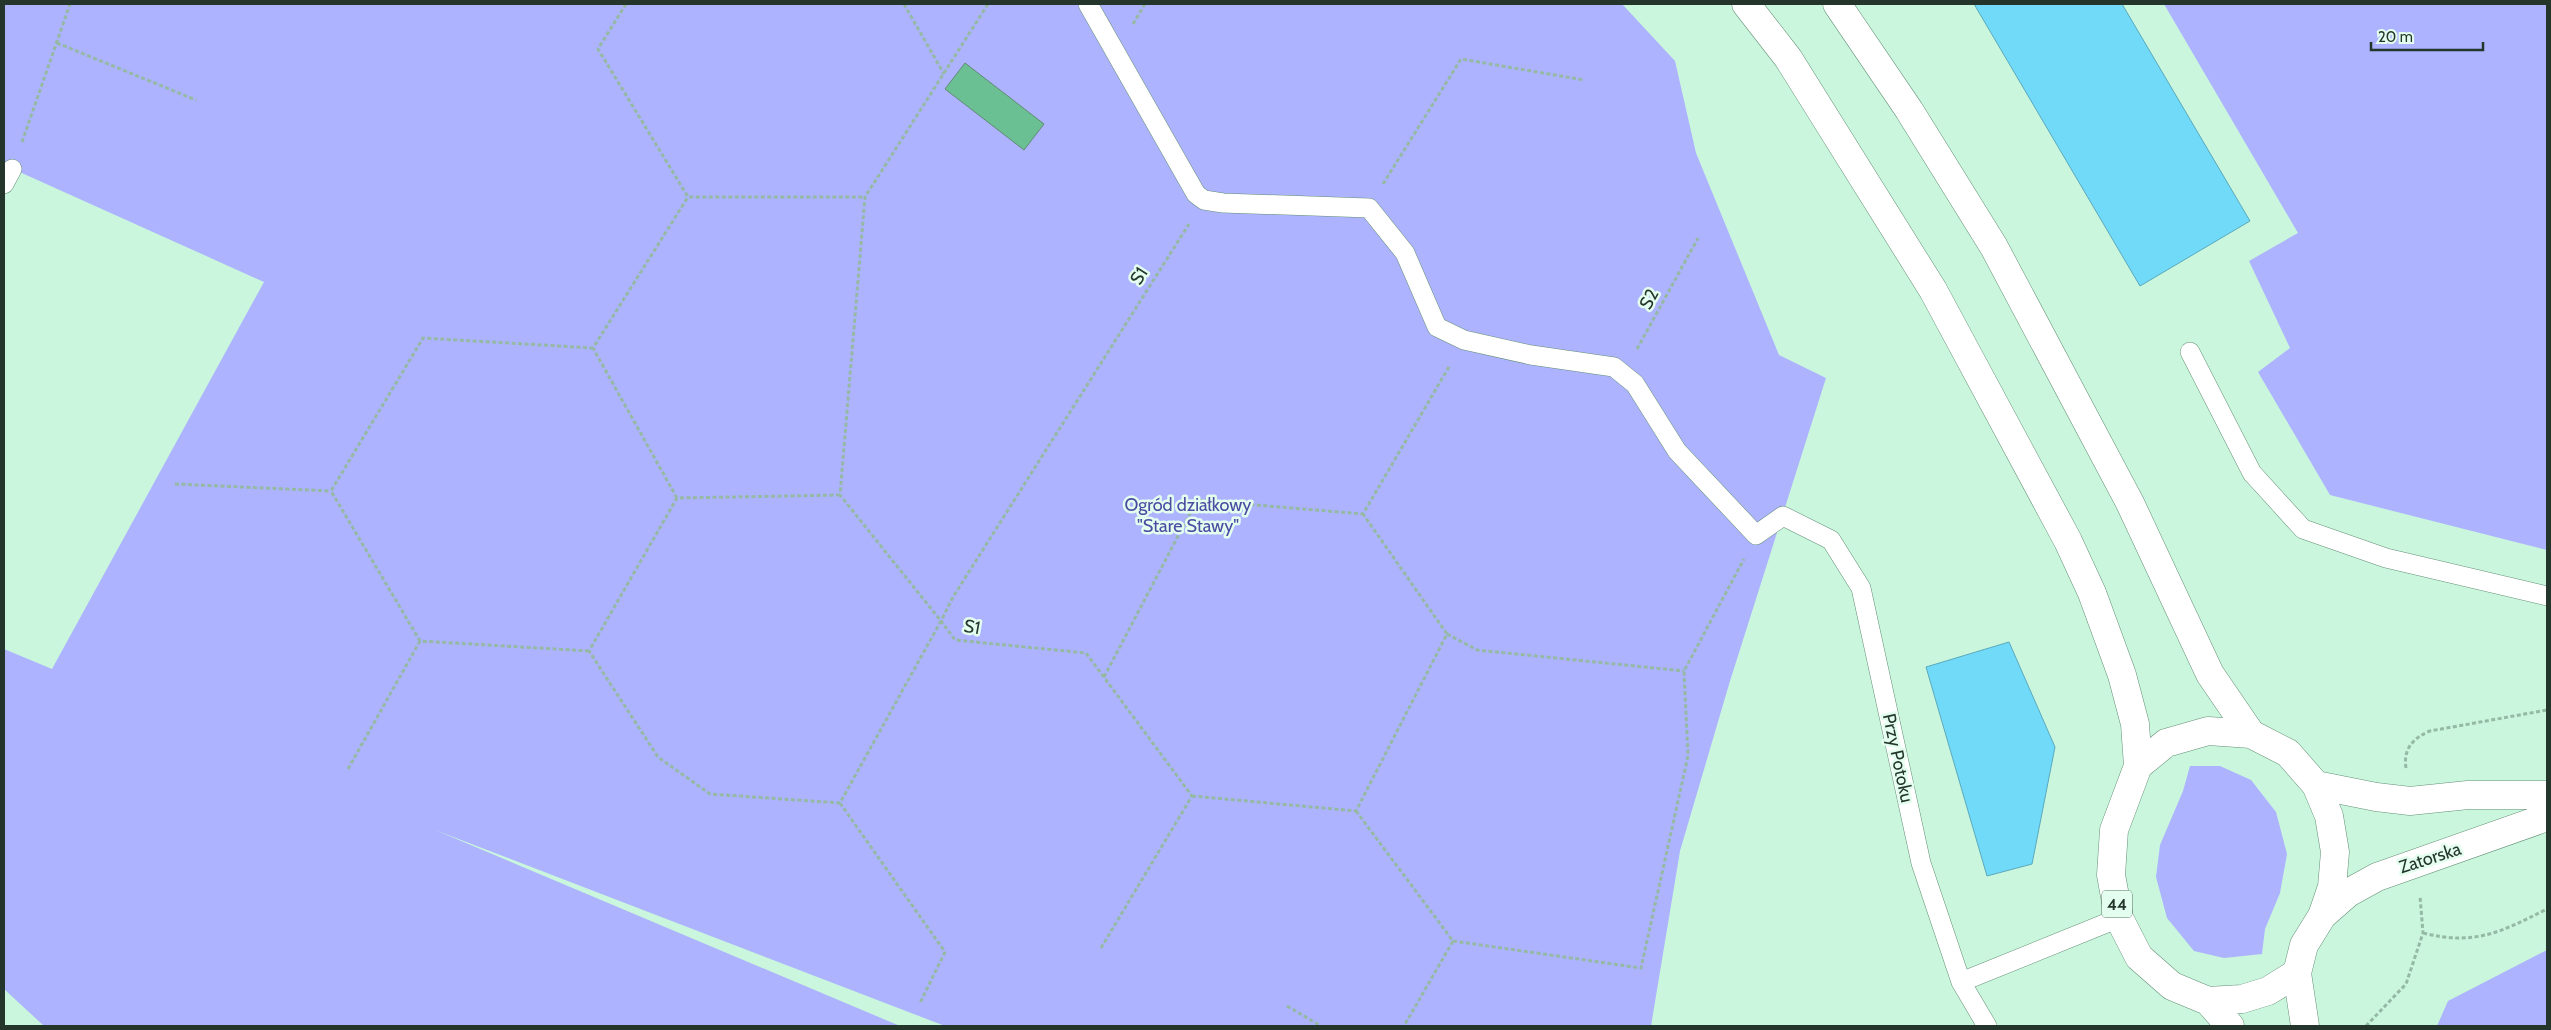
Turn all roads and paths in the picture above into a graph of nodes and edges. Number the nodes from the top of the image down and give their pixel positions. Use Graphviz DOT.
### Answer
graph roads {
  1 [pos="70,4"];
  2 [pos="626,4"];
  3 [pos="904,4"];
  4 [pos="988,4"];
  5 [pos="1088,4"];
  6 [pos="1746,4"];
  7 [pos="1837,4"];
  8 [pos="57,43"];
  9 [pos="944,74"];
  10 [pos="1584,80"];
  11 [pos="196,100"];
  12 [pos="8,177"];
  13 [pos="688,197"];
  14 [pos="865,197"];
  15 [pos="1204,200"];
  16 [pos="1368,208"];
  17 [pos="1698,238"];
  18 [pos="1464,340"];
  19 [pos="593,348"];
  20 [pos="2190,352"];
  21 [pos="1623,374"];
  22 [pos="175,484"];
  23 [pos="331,491"];
  24 [pos="840,495"];
  25 [pos="677,498"];
  26 [pos="1363,514"];
  27 [pos="1756,535"];
  28 [pos="2547,596"];
  29 [pos="941,621"];
  30 [pos="1447,634"];
  31 [pos="420,641"];
  32 [pos="589,651"];
  33 [pos="1684,671"];
  34 [pos="1104,677"];
  35 [pos="2251,734"];
  36 [pos="2138,766"];
  37 [pos="348,769"];
  38 [pos="2316,784"];
  39 [pos="2547,795"];
  40 [pos="1192,796"];
  41 [pos="840,803"];
  42 [pos="1356,812"];
  43 [pos="2547,816"];
  44 [pos="2547,909"];
  45 [pos="2322,916"];
  46 [pos="2119,918"];
  47 [pos="2423,933"];
  48 [pos="1453,941"];
  49 [pos="1101,948"];
  50 [pos="2296,973"];
  51 [pos="1961,982"];
  52 [pos="2208,1001"];
  53 [pos="920,1003"];
  54 [pos="1287,1006"];
  55 [pos="1321,1026"];
  56 [pos="1404,1026"];
  57 [pos="1987,1026"];
  58 [pos="2230,1026"];
  59 [pos="2305,1026"];
  1 -- 8 [label="path"];
  2 -- 13 [label="path"];
  3 -- 9 [label="path"];
  4 -- 9 [label="path"];
  5 -- 15 [label="lane"];
  6 -- 36 [label="main road, 44"];
  7 -- 35 [label="main road"];
  8 -- 11 [label="path"];
  8 -- 12 [label="path"];
  9 -- 14 [label="path"];
  10 -- 16 [label="path"];
  13 -- 14 [label="path"];
  13 -- 19 [label="path"];
  14 -- 24 [label="path"];
  15 -- 16 [label="lane"];
  15 -- 29 [label="path, S1"];
  16 -- 18 [label="lane"];
  17 -- 21 [label="path, S2"];
  18 -- 21 [label="lane"];
  18 -- 26 [label="path"];
  19 -- 23 [label="path"];
  19 -- 25 [label="path"];
  20 -- 28 [label="lane"];
  21 -- 27 [label="lane"];
  22 -- 23 [label="path"];
  23 -- 31 [label="path"];
  24 -- 25 [label="path"];
  24 -- 29 [label="path"];
  25 -- 32 [label="path"];
  26 -- 30 [label="path"];
  26 -- 34 [label="path"];
  27 -- 33 [label="path"];
  27 -- 51 [label="lane, Przy Potoku"];
  29 -- 34 [label="path, S1"];
  29 -- 41 [label="path"];
  30 -- 33 [label="path"];
  30 -- 42 [label="path"];
  31 -- 32 [label="path"];
  31 -- 37 [label="path"];
  32 -- 41 [label="path"];
  33 -- 48 [label="path"];
  34 -- 40 [label="path, S1"];
  35 -- 36 [label="main road"];
  35 -- 38 [label="main road"];
  36 -- 46 [label="main road, 44"];
  38 -- 39 [label="main road"];
  38 -- 45 [label="main road"];
  40 -- 42 [label="path"];
  40 -- 49 [label="path"];
  41 -- 53 [label="path"];
  42 -- 48 [label="path"];
  43 -- 45 [label="main road, Zatorska"];
  44 -- 47 [label="path"];
  45 -- 50 [label="main road"];
  46 -- 51 [label="lane"];
  46 -- 52 [label="main road, 44"];
  48 -- 56 [label="path"];
  50 -- 52 [label="main road, 44"];
  50 -- 59 [label="main road"];
  51 -- 57 [label="lane, Przy Potoku"];
  52 -- 58 [label="main road, 44"];
  54 -- 55 [label="path"];
}
